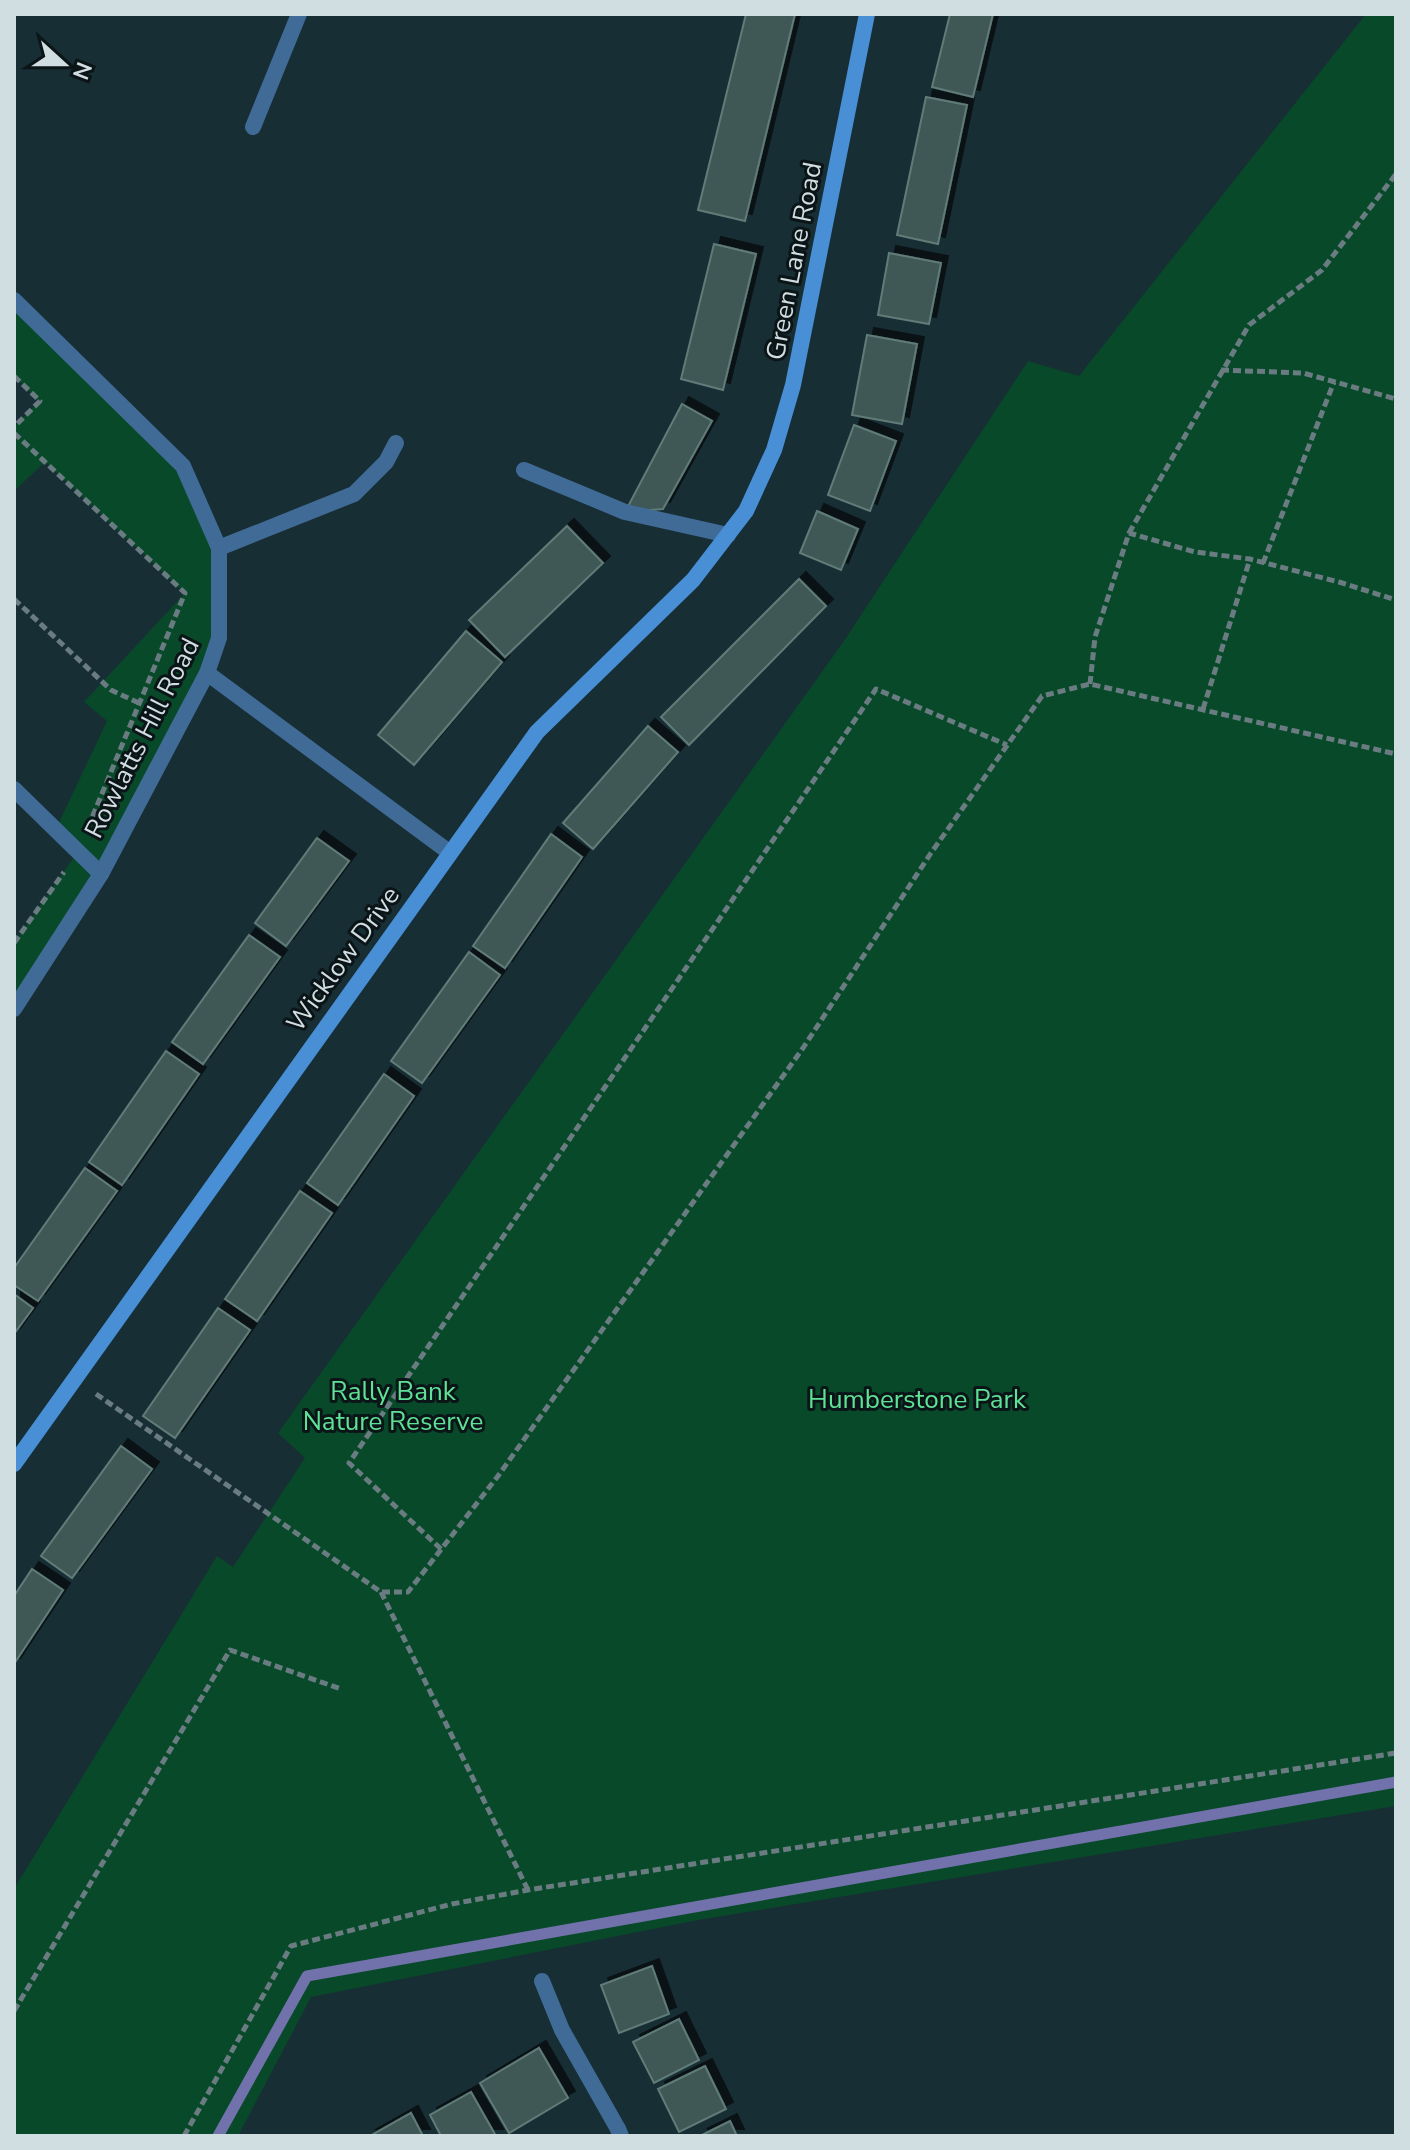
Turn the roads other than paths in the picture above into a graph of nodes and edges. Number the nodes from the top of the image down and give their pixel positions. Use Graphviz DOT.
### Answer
graph roads {
  1 [pos="299,14"];
  2 [pos="867,14"];
  3 [pos="253,127"];
  4 [pos="14,300"];
  5 [pos="396,443"];
  6 [pos="524,470"];
  7 [pos="746,511"];
  8 [pos="728,535"];
  9 [pos="219,548"];
  10 [pos="207,673"];
  11 [pos="14,789"];
  12 [pos="449,852"];
  13 [pos="101,874"];
  14 [pos="14,1009"];
  15 [pos="14,1464"];
  16 [pos="542,1981"];
  17 [pos="619,2132"];
  1 -- 3 [label="street"];
  2 -- 7 [label="street, Green Lane Road"];
  4 -- 9 [label="street, Rowlatts Hill Road"];
  5 -- 9 [label="street"];
  6 -- 8 [label="street"];
  7 -- 8 [label="street, Wicklow Drive"];
  8 -- 12 [label="street, Wicklow Drive"];
  9 -- 10 [label="street, Rowlatts Hill Road"];
  10 -- 12 [label="street"];
  10 -- 13 [label="street, Rowlatts Hill Road"];
  11 -- 13 [label="street"];
  12 -- 15 [label="street, Wicklow Drive"];
  13 -- 14 [label="street, Rowlatts Hill Road"];
  16 -- 17 [label="street"];
}
